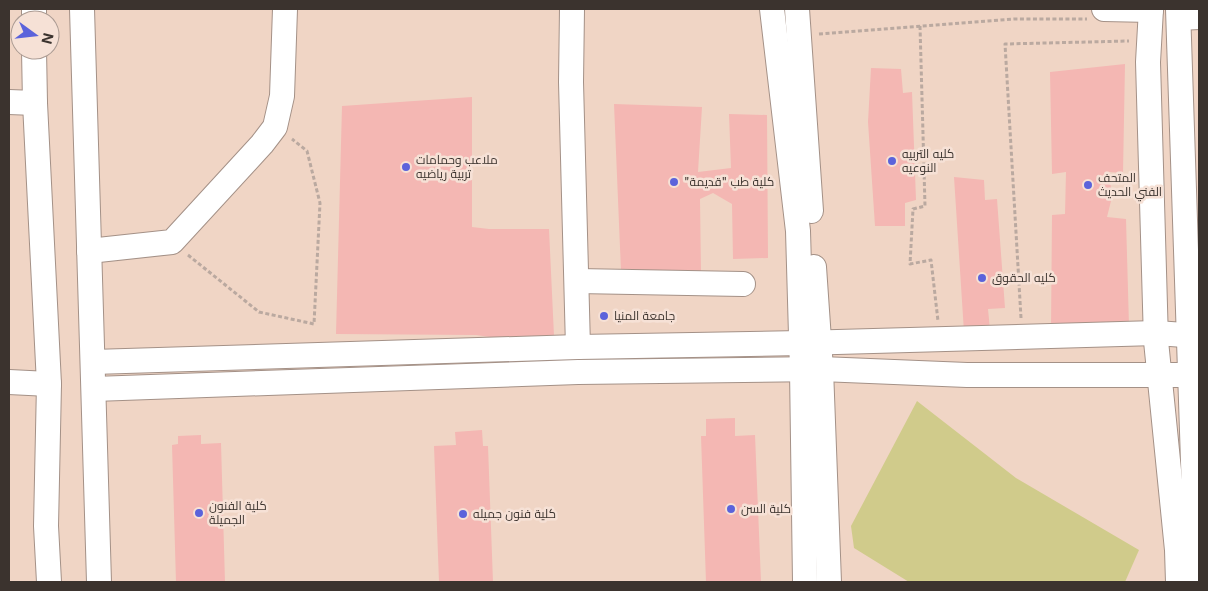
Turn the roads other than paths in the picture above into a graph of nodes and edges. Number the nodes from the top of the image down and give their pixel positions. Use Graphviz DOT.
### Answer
graph roads {
  1 [pos="82,9"];
  2 [pos="285,9"];
  3 [pos="572,9"];
  4 [pos="772,9"];
  5 [pos="797,9"];
  6 [pos="1151,9"];
  7 [pos="1099,14"];
  8 [pos="1185,15"];
  9 [pos="34,60"];
  10 [pos="9,102"];
  11 [pos="35,103"];
  12 [pos="89,251"];
  13 [pos="577,280"];
  14 [pos="743,284"];
  15 [pos="1156,333"];
  16 [pos="1027,337"];
  17 [pos="1194,337"];
  18 [pos="944,339"];
  19 [pos="810,343"];
  20 [pos="640,346"];
  21 [pos="578,347"];
  22 [pos="526,348"];
  23 [pos="314,355"];
  24 [pos="93,362"];
  25 [pos="812,370"];
  26 [pos="645,372"];
  27 [pos="526,374"];
  28 [pos="950,374"];
  29 [pos="1195,374"];
  30 [pos="1036,375"];
  31 [pos="1158,375"];
  32 [pos="315,381"];
  33 [pos="9,382"];
  34 [pos="49,384"];
  35 [pos="94,389"];
  36 [pos="49,582"];
  37 [pos="99,582"];
  38 [pos="804,582"];
  39 [pos="829,582"];
  40 [pos="1178,582"];
  41 [pos="1197,582"];
  1 -- 12 [label="lane"];
  2 -- 12 [label="lane"];
  3 -- 13 [label="lane"];
  4 -- 19 [label="lane"];
  5 -- 19 [label="lane"];
  6 -- 7 [label="lane"];
  6 -- 15 [label="lane"];
  8 -- 17 [label="lane"];
  9 -- 11 [label="lane"];
  10 -- 11 [label="lane"];
  11 -- 34 [label="lane"];
  12 -- 24 [label="lane"];
  13 -- 14 [label="lane"];
  13 -- 21 [label="lane"];
  15 -- 16 [label="lane"];
  15 -- 17 [label="lane"];
  15 -- 31 [label="lane"];
  16 -- 18 [label="lane"];
  16 -- 30 [label="lane"];
  17 -- 29 [label="lane"];
  18 -- 19 [label="lane"];
  18 -- 28 [label="lane"];
  19 -- 20 [label="lane"];
  19 -- 25 [label="lane"];
  20 -- 21 [label="lane"];
  20 -- 26 [label="lane"];
  21 -- 22 [label="lane"];
  22 -- 23 [label="lane"];
  22 -- 27 [label="lane"];
  23 -- 24 [label="lane"];
  23 -- 32 [label="lane"];
  24 -- 35 [label="lane"];
  25 -- 26 [label="lane"];
  25 -- 28 [label="lane"];
  25 -- 38 [label="lane"];
  25 -- 39 [label="lane"];
  26 -- 27 [label="lane"];
  27 -- 32 [label="lane"];
  28 -- 30 [label="lane"];
  29 -- 31 [label="lane"];
  29 -- 41 [label="lane"];
  30 -- 31 [label="lane"];
  31 -- 40 [label="lane"];
  32 -- 35 [label="lane"];
  33 -- 34 [label="lane"];
  34 -- 36 [label="lane"];
  35 -- 37 [label="lane"];
}
